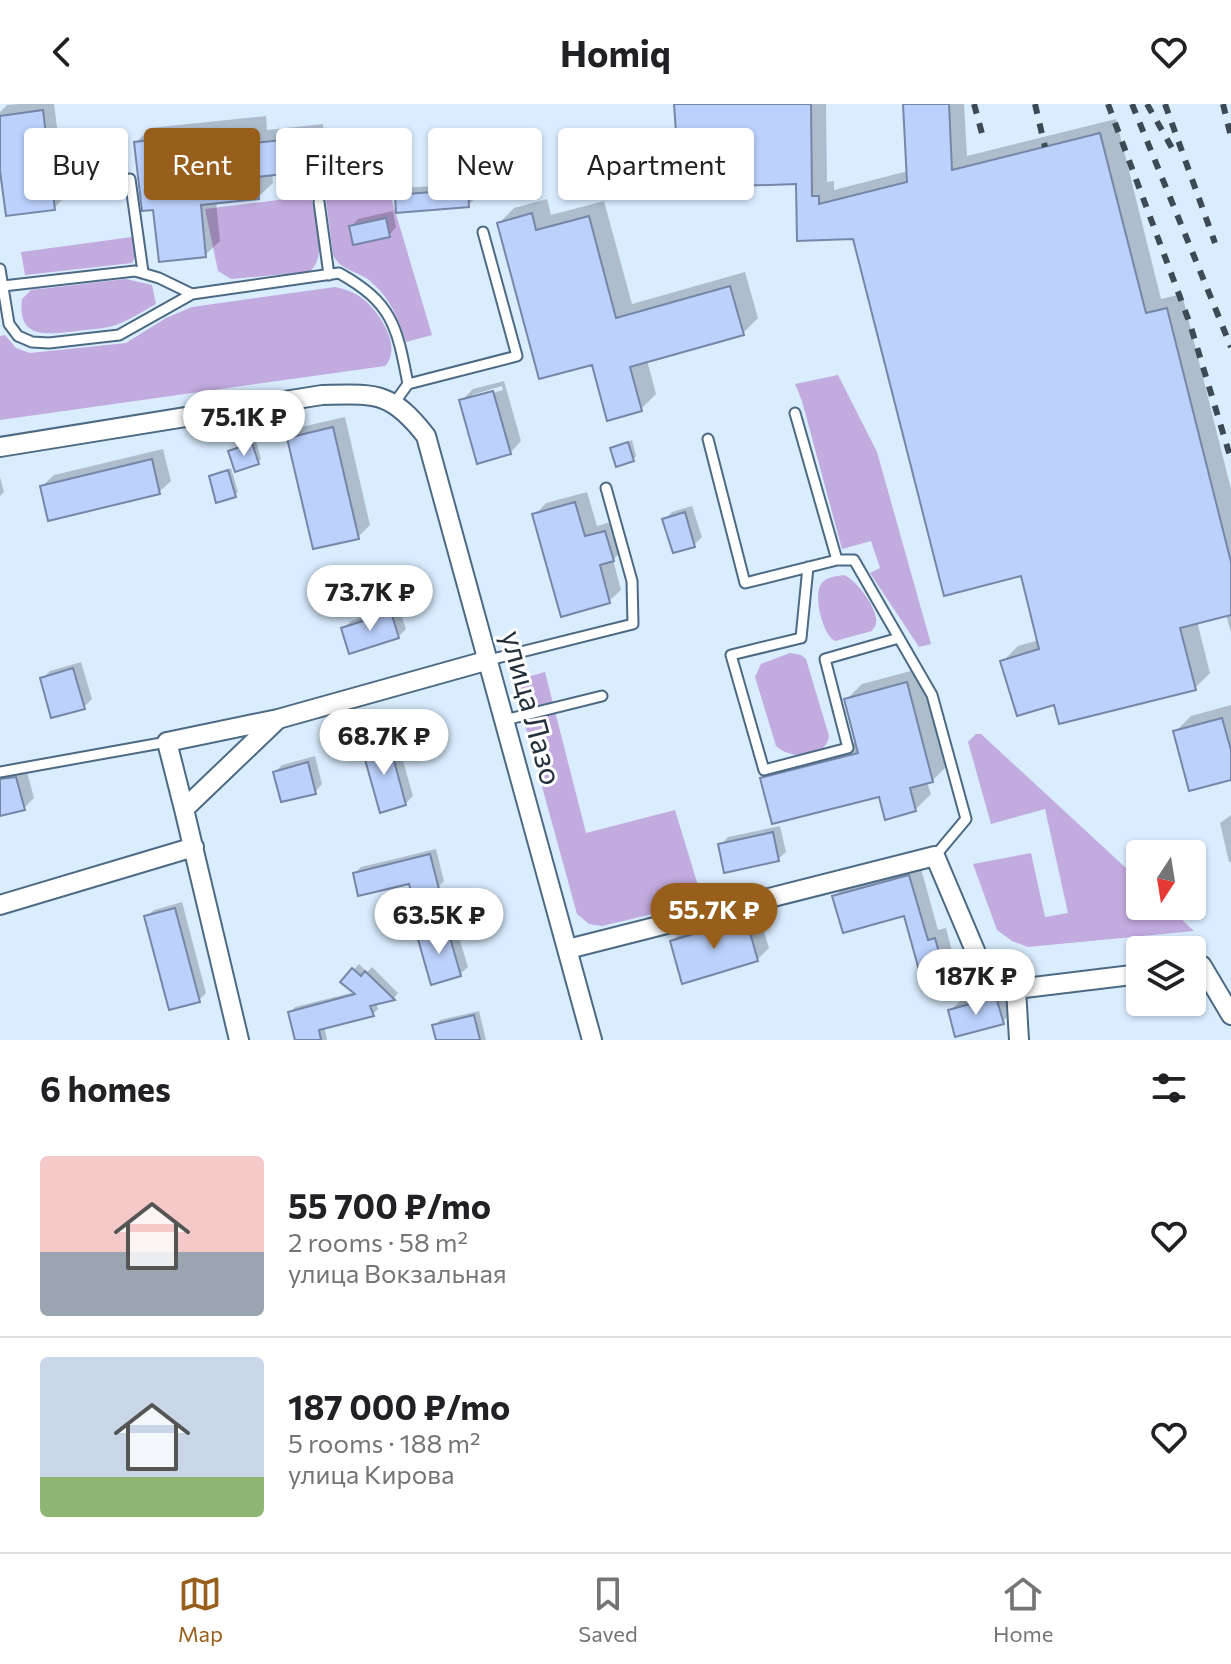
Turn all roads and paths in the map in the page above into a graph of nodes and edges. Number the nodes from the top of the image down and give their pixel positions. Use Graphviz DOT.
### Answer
graph roads {
  1 [pos="130,179"];
  2 [pos="319,202"];
  3 [pos="483,232"];
  4 [pos="0,269"];
  5 [pos="143,272"];
  6 [pos="329,275"];
  7 [pos="3,286"];
  8 [pos="192,294"];
  9 [pos="4,325"];
  10 [pos="408,384"];
  11 [pos="395,402"];
  12 [pos="795,413"];
  13 [pos="708,439"];
  14 [pos="0,447"];
  15 [pos="606,488"];
  16 [pos="837,560"];
  17 [pos="808,567"];
  18 [pos="899,638"];
  19 [pos="489,660"];
  20 [pos="602,696"];
  21 [pos="278,719"];
  22 [pos="505,720"];
  23 [pos="167,742"];
  24 [pos="0,772"];
  25 [pos="184,809"];
  26 [pos="194,847"];
  27 [pos="935,856"];
  28 [pos="0,905"];
  29 [pos="568,949"];
  30 [pos="1206,973"];
  31 [pos="1126,976"];
  32 [pos="1016,989"];
  33 [pos="1231,1015"];
  34 [pos="239,1040"];
  35 [pos="592,1040"];
  36 [pos="1019,1040"];
  1 -- 5 [label="lane"];
  2 -- 6 [label="lane"];
  3 -- 10 [label="lane"];
  4 -- 7 [label="lane"];
  5 -- 7 [label="lane"];
  5 -- 8 [label="lane"];
  6 -- 8 [label="lane"];
  6 -- 10 [label="lane"];
  7 -- 9 [label="lane"];
  8 -- 9 [label="lane"];
  10 -- 11 [label="lane"];
  11 -- 14 [label="street"];
  11 -- 19 [label="street, улица Лазо"];
  12 -- 16 [label="lane"];
  13 -- 17 [label="lane"];
  15 -- 19 [label="lane"];
  16 -- 17 [label="lane"];
  16 -- 18 [label="lane"];
  17 -- 18 [label="lane"];
  18 -- 27 [label="lane"];
  19 -- 21 [label="street"];
  19 -- 22 [label="street, улица Лазо"];
  20 -- 22 [label="lane"];
  21 -- 23 [label="street"];
  21 -- 25 [label="street"];
  22 -- 29 [label="street, улица Лазо"];
  23 -- 24 [label="lane"];
  23 -- 25 [label="street"];
  25 -- 26 [label="street"];
  26 -- 28 [label="street"];
  26 -- 34 [label="street"];
  27 -- 29 [label="street"];
  27 -- 32 [label="street"];
  29 -- 35 [label="street, улица Лазо"];
  30 -- 33 [label="street"];
  31 -- 32 [label="street"];
  32 -- 36 [label="street"];
}
